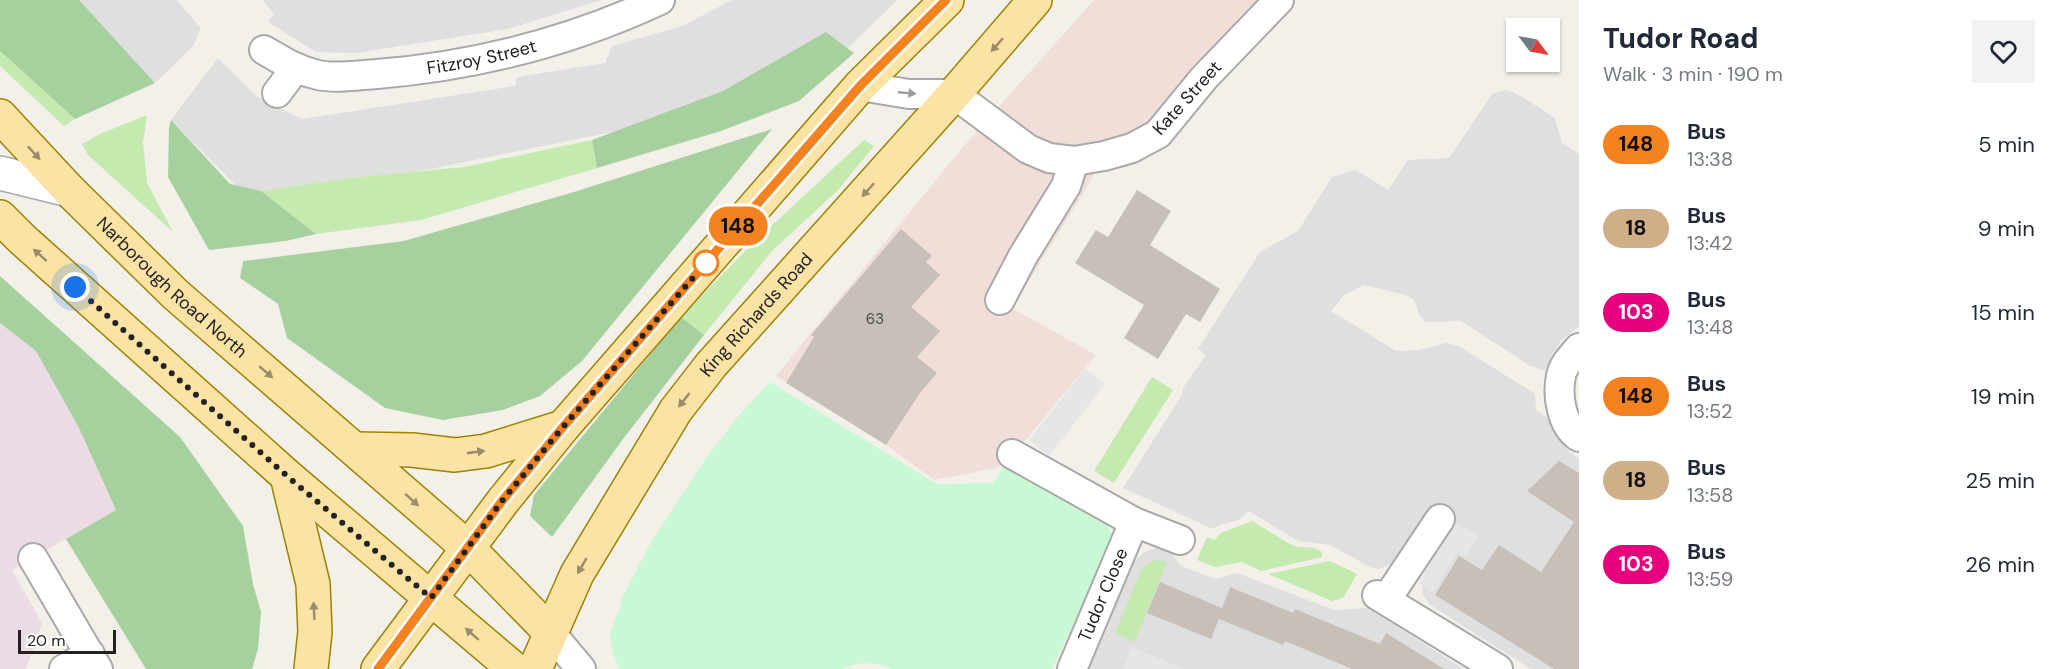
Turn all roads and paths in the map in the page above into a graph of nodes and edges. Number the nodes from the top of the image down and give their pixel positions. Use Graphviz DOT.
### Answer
graph roads {
  1 [pos="660,0"];
  2 [pos="946,0"];
  3 [pos="1035,0"];
  4 [pos="1279,0"];
  5 [pos="264,50"];
  6 [pos="295,69"];
  7 [pos="860,86"];
  8 [pos="277,93"];
  9 [pos="954,94"];
  10 [pos="0,116"];
  11 [pos="1074,161"];
  12 [pos="0,173"];
  13 [pos="69,190"];
  14 [pos="0,217"];
  15 [pos="1000,300"];
  16 [pos="1579,348"];
  17 [pos="563,427"];
  18 [pos="1579,436"];
  19 [pos="355,449"];
  20 [pos="1012,454"];
  21 [pos="287,476"];
  22 [pos="1440,519"];
  23 [pos="1134,522"];
  24 [pos="1180,540"];
  25 [pos="468,548"];
  26 [pos="33,558"];
  27 [pos="431,598"];
  28 [pos="550,632"];
  29 [pos="94,662"];
  30 [pos="64,669"];
  31 [pos="311,669"];
  32 [pos="378,669"];
  33 [pos="514,669"];
  34 [pos="535,669"];
  35 [pos="581,669"];
  36 [pos="1072,669"];
  37 [pos="1498,669"];
  1 -- 6 [label="street, Fitzroy Street"];
  2 -- 7 [label="main road"];
  3 -- 9 [label="main road, King Richards Road, one-way"];
  4 -- 11 [label="street, Kate Street"];
  5 -- 6 [label="street, Fitzroy Street"];
  6 -- 8 [label="street"];
  7 -- 9 [label="street, one-way"];
  7 -- 17 [label="main road"];
  9 -- 11 [label="street, Kate Street"];
  9 -- 28 [label="main road, King Richards Road, one-way"];
  10 -- 13 [label="main road, Narborough Road North, one-way"];
  11 -- 15 [label="street"];
  12 -- 13 [label="street"];
  13 -- 19 [label="main road, Narborough Road North, one-way"];
  21 -- 14 [label="main road, one-way"];
  16 -- 18 [label="street"];
  19 -- 17 [label="main road, one-way"];
  17 -- 25 [label="main road"];
  19 -- 25 [label="main road, Narborough Road North, one-way"];
  20 -- 23 [label="street"];
  21 -- 27 [label="main road"];
  31 -- 21 [label="main road, one-way"];
  22 -- 37 [label="street"];
  23 -- 24 [label="street"];
  23 -- 36 [label="street, Tudor Close"];
  25 -- 27 [label="main road"];
  25 -- 28 [label="main road, Narborough Road North"];
  26 -- 29 [label="street"];
  27 -- 32 [label="main road"];
  33 -- 27 [label="main road, one-way"];
  28 -- 34 [label="main road, King Richards Road"];
  28 -- 35 [label="street"];
  29 -- 30 [label="street"];
}
